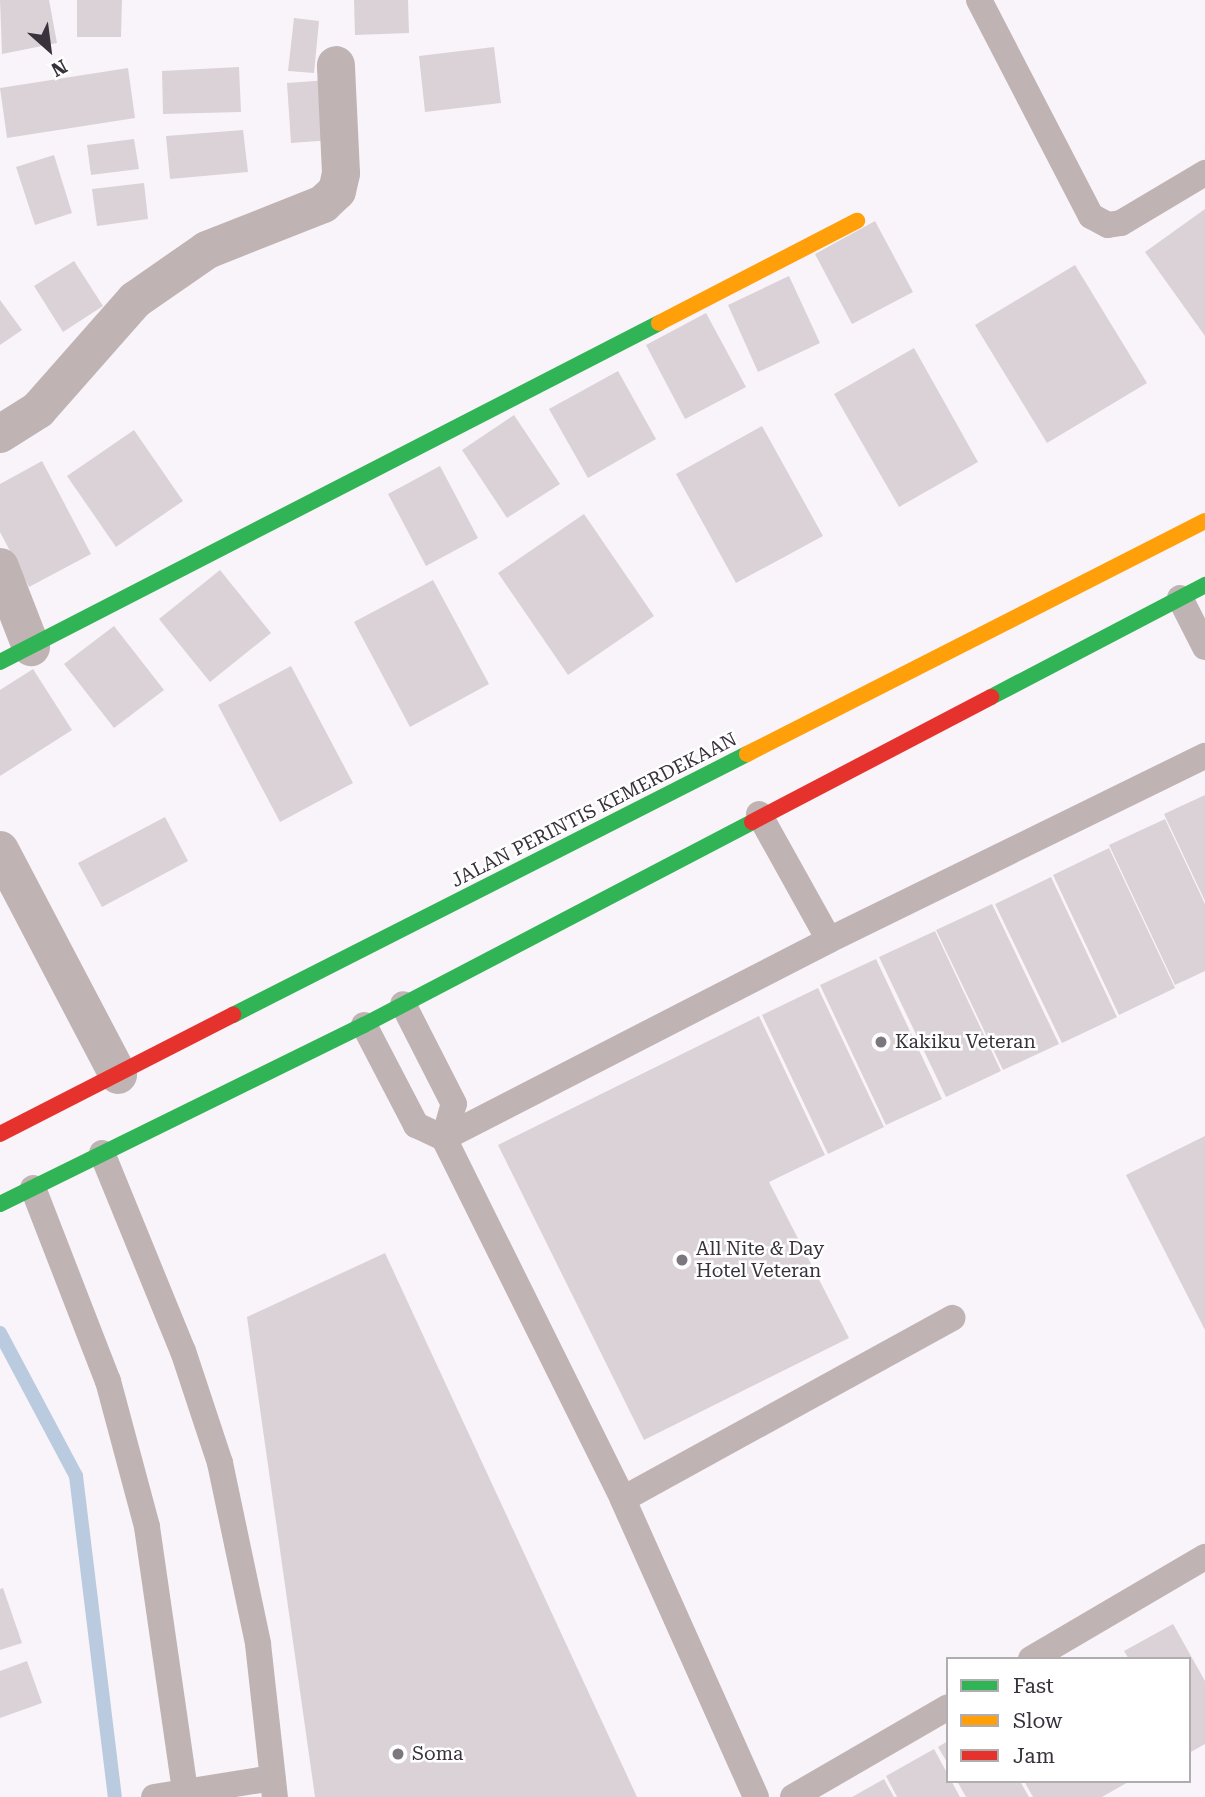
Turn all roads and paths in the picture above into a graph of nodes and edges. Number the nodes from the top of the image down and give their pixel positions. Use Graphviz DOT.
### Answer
graph roads {
  1 [pos="979,0"];
  2 [pos="336,65"];
  3 [pos="1205,173"];
  4 [pos="857,221"];
  5 [pos="0,434"];
  6 [pos="1205,521"];
  7 [pos="0,567"];
  8 [pos="1205,584"];
  9 [pos="1180,598"];
  10 [pos="1205,647"];
  11 [pos="15,655"];
  12 [pos="1205,757"];
  13 [pos="759,814"];
  14 [pos="0,850"];
  15 [pos="829,940"];
  16 [pos="402,1004"];
  17 [pos="364,1025"];
  18 [pos="123,1086"];
  19 [pos="0,1133"];
  20 [pos="444,1138"];
  21 [pos="102,1153"];
  22 [pos="28,1190"];
  23 [pos="0,1205"];
  24 [pos="952,1318"];
  25 [pos="623,1499"];
  26 [pos="1205,1557"];
  27 [pos="1034,1657"];
  28 [pos="946,1708"];
  29 [pos="274,1787"];
  30 [pos="186,1796"];
  31 [pos="154,1797"];
  32 [pos="756,1797"];
  33 [pos="793,1797"];
  1 -- 3 [label="lane"];
  2 -- 5 [label="street"];
  4 -- 11 [label="main road"];
  6 -- 18 [label="main road, JALAN PERINTIS KEMERDEKAAN"];
  7 -- 11 [label="street"];
  8 -- 9 [label="main road"];
  9 -- 10 [label="lane"];
  9 -- 13 [label="main road"];
  12 -- 15 [label="lane"];
  13 -- 15 [label="lane"];
  13 -- 16 [label="main road"];
  14 -- 18 [label="street"];
  15 -- 20 [label="lane"];
  16 -- 17 [label="main road"];
  16 -- 20 [label="lane"];
  17 -- 20 [label="lane"];
  17 -- 21 [label="main road"];
  18 -- 19 [label="main road, JALAN PERINTIS KEMERDEKAAN"];
  20 -- 25 [label="lane"];
  21 -- 22 [label="main road"];
  21 -- 29 [label="lane"];
  22 -- 23 [label="main road"];
  22 -- 30 [label="lane"];
  24 -- 25 [label="lane"];
  25 -- 32 [label="lane"];
  26 -- 27 [label="lane"];
  28 -- 33 [label="lane"];
  29 -- 30 [label="lane"];
  30 -- 31 [label="lane"];
}
